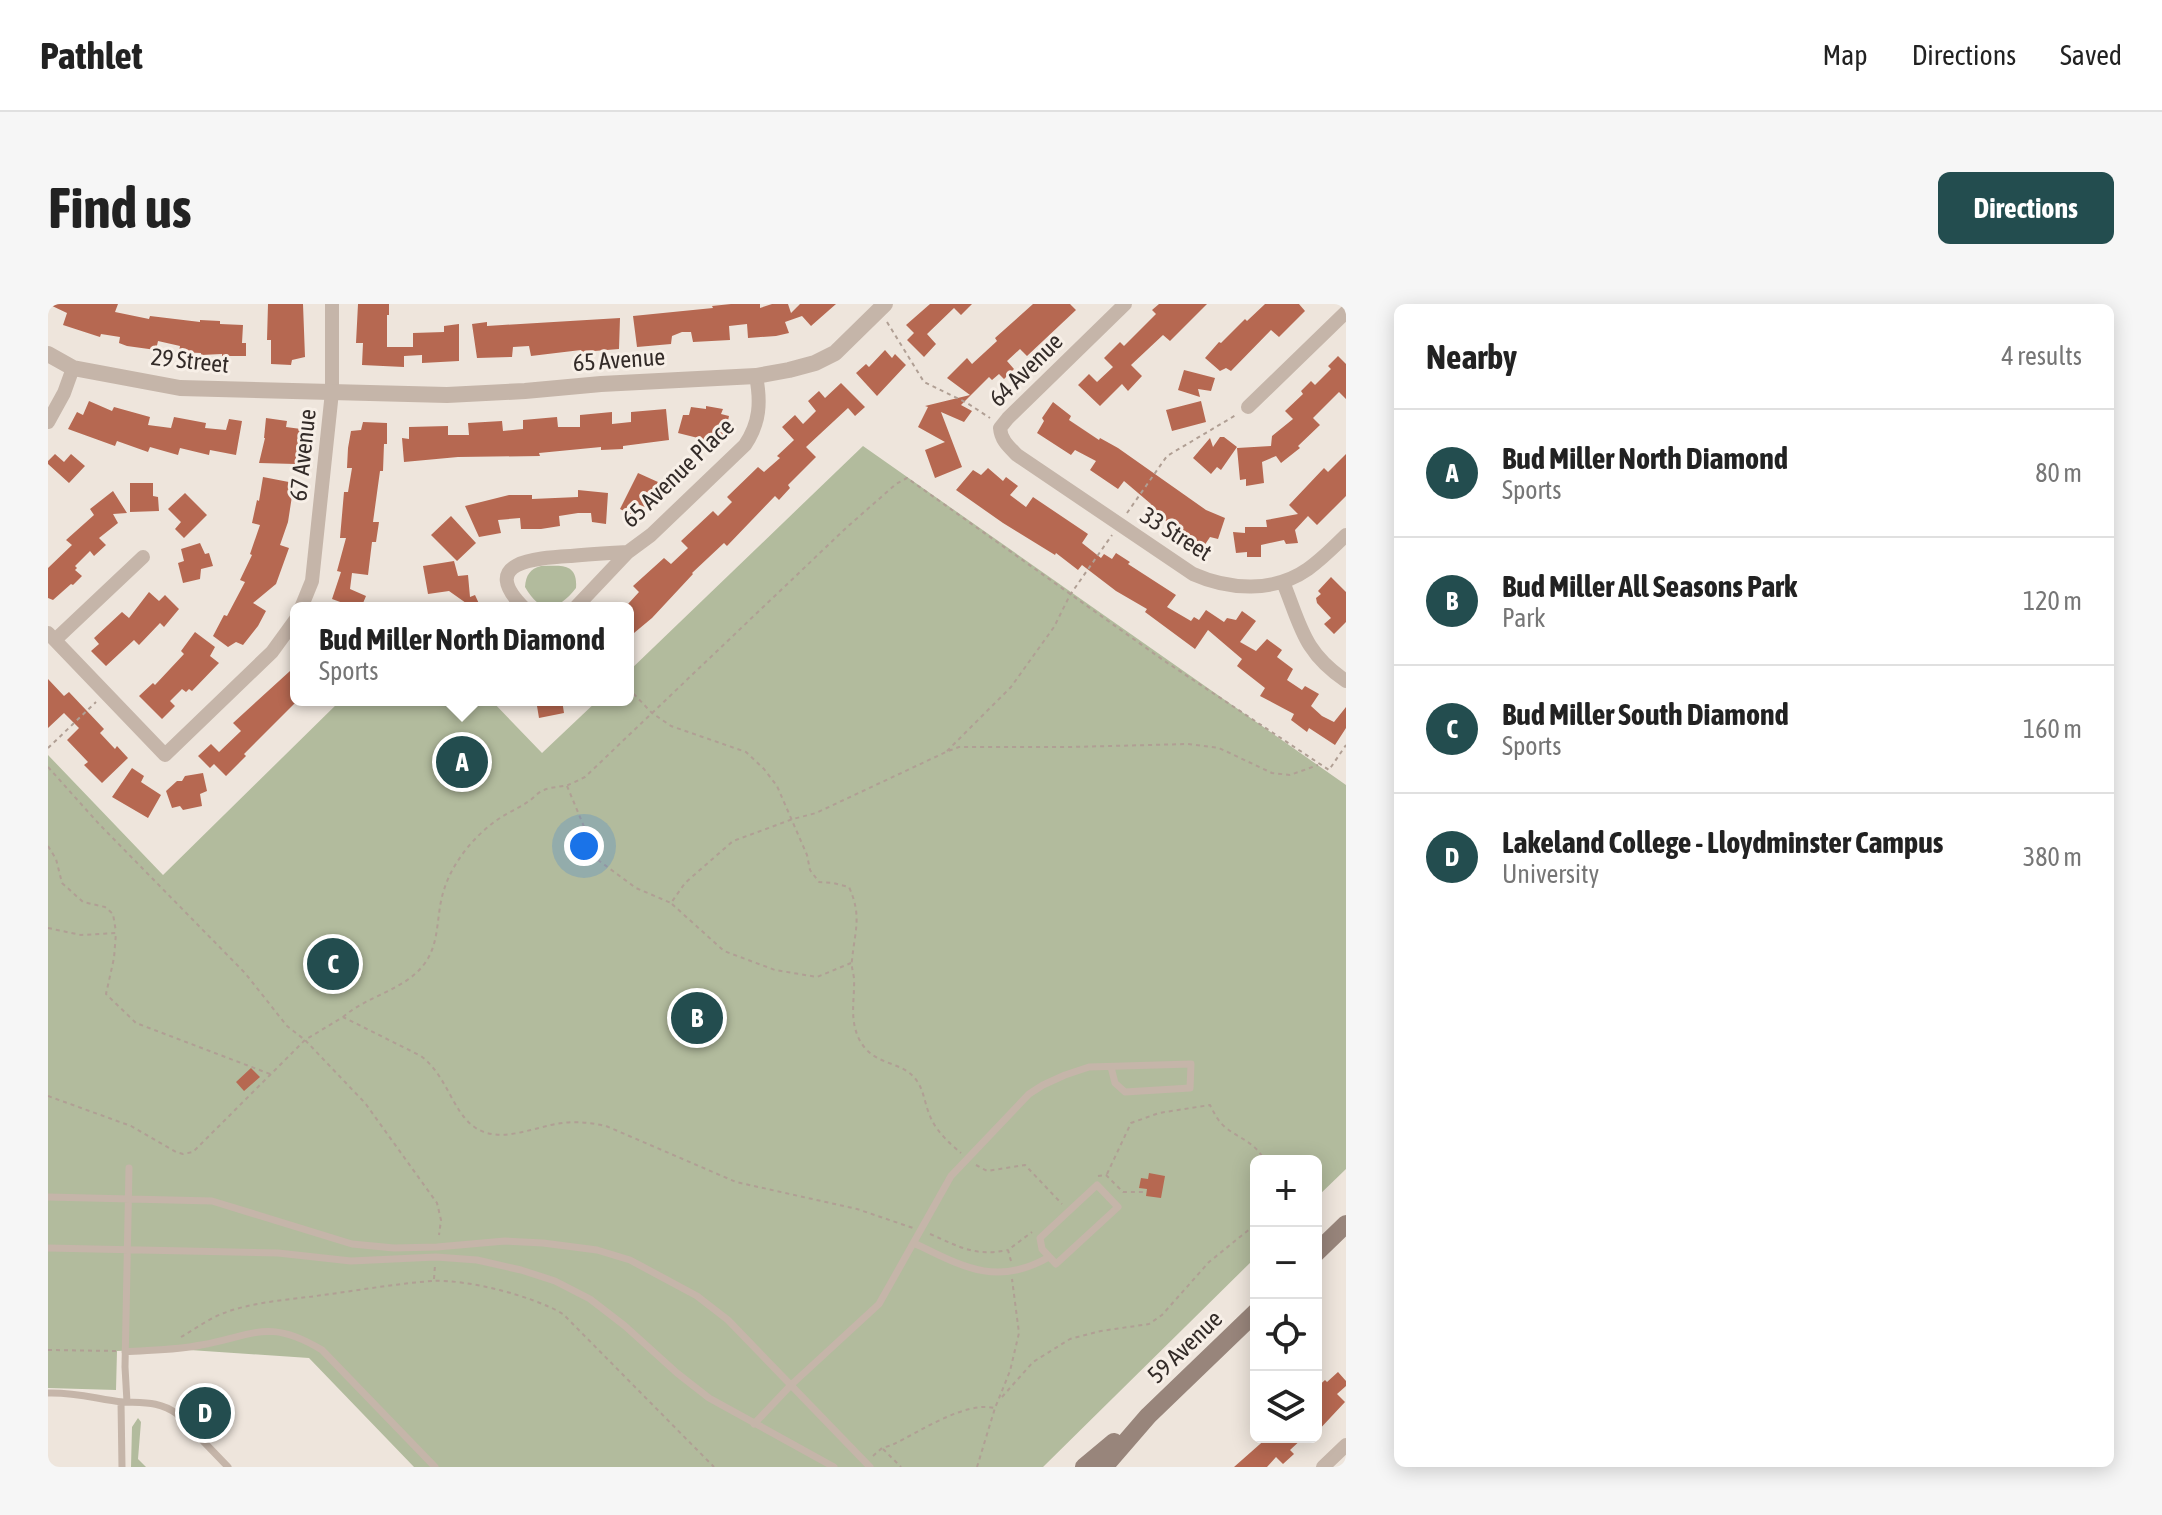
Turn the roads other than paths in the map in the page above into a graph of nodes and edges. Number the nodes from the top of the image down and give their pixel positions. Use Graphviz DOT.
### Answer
graph roads {
  1 [pos="332,304"];
  2 [pos="1125,304"];
  3 [pos="884,311"];
  4 [pos="1346,312"];
  5 [pos="48,354"];
  6 [pos="73,368"];
  7 [pos="756,376"];
  8 [pos="332,392"];
  9 [pos="1248,407"];
  10 [pos="48,422"];
  11 [pos="1001,437"];
  12 [pos="1346,535"];
  13 [pos="628,552"];
  14 [pos="143,557"];
  15 [pos="1283,582"];
  16 [pos="303,602"];
  17 [pos="517,602"];
  18 [pos="581,602"];
  19 [pos="290,627"];
  20 [pos="51,637"];
  21 [pos="1346,681"];
  22 [pos="1111,1067"];
  23 [pos="129,1168"];
  24 [pos="48,1197"];
  25 [pos="128,1198"];
  26 [pos="1346,1224"];
  27 [pos="914,1243"];
  28 [pos="1322,1247"];
  29 [pos="48,1248"];
  30 [pos="127,1248"];
  31 [pos="1049,1257"];
  32 [pos="1250,1318"];
  33 [pos="125,1352"];
  34 [pos="791,1385"];
  35 [pos="48,1393"];
  36 [pos="124,1402"];
  37 [pos="1148,1416"];
  38 [pos="754,1424"];
  39 [pos="1346,1445"];
  40 [pos="122,1467"];
  41 [pos="228,1467"];
  42 [pos="435,1467"];
  43 [pos="834,1467"];
  44 [pos="870,1467"];
  45 [pos="1084,1467"];
  46 [pos="1104,1467"];
  47 [pos="1323,1467"];
  1 -- 8 [label="street, 67 Avenue"];
  2 -- 11 [label="street, 64 Avenue"];
  3 -- 7 [label="street, 65 Avenue"];
  4 -- 9 [label="street"];
  5 -- 6 [label="street, 29 Street"];
  6 -- 8 [label="street, 29 Street"];
  6 -- 10 [label="street"];
  7 -- 8 [label="street, 65 Avenue"];
  7 -- 13 [label="street, 65 Avenue Place"];
  8 -- 16 [label="street, 67 Avenue"];
  11 -- 15 [label="street, 33 Street"];
  12 -- 15 [label="street"];
  13 -- 17 [label="street, 65 Avenue Place"];
  13 -- 18 [label="street, 65 Avenue Place"];
  14 -- 20 [label="street"];
  15 -- 21 [label="street"];
  19 -- 20 [label="street"];
  22 -- 22 [label="lane"];
  22 -- 27 [label="lane"];
  23 -- 25 [label="lane"];
  24 -- 25 [label="lane"];
  25 -- 30 [label="lane"];
  25 -- 34 [label="lane"];
  26 -- 28 [label="main road"];
  27 -- 31 [label="lane"];
  27 -- 34 [label="lane"];
  29 -- 30 [label="lane"];
  30 -- 33 [label="lane"];
  30 -- 38 [label="lane"];
  31 -- 31 [label="lane"];
  32 -- 37 [label="main road, 59 Avenue"];
  33 -- 36 [label="lane"];
  33 -- 42 [label="lane"];
  34 -- 38 [label="lane"];
  34 -- 44 [label="lane"];
  35 -- 36 [label="lane"];
  36 -- 40 [label="lane"];
  36 -- 41 [label="lane"];
  37 -- 45 [label="main road, 59 Avenue"];
  37 -- 46 [label="main road, 59 Avenue"];
  38 -- 43 [label="lane"];
  39 -- 47 [label="street"];
}
